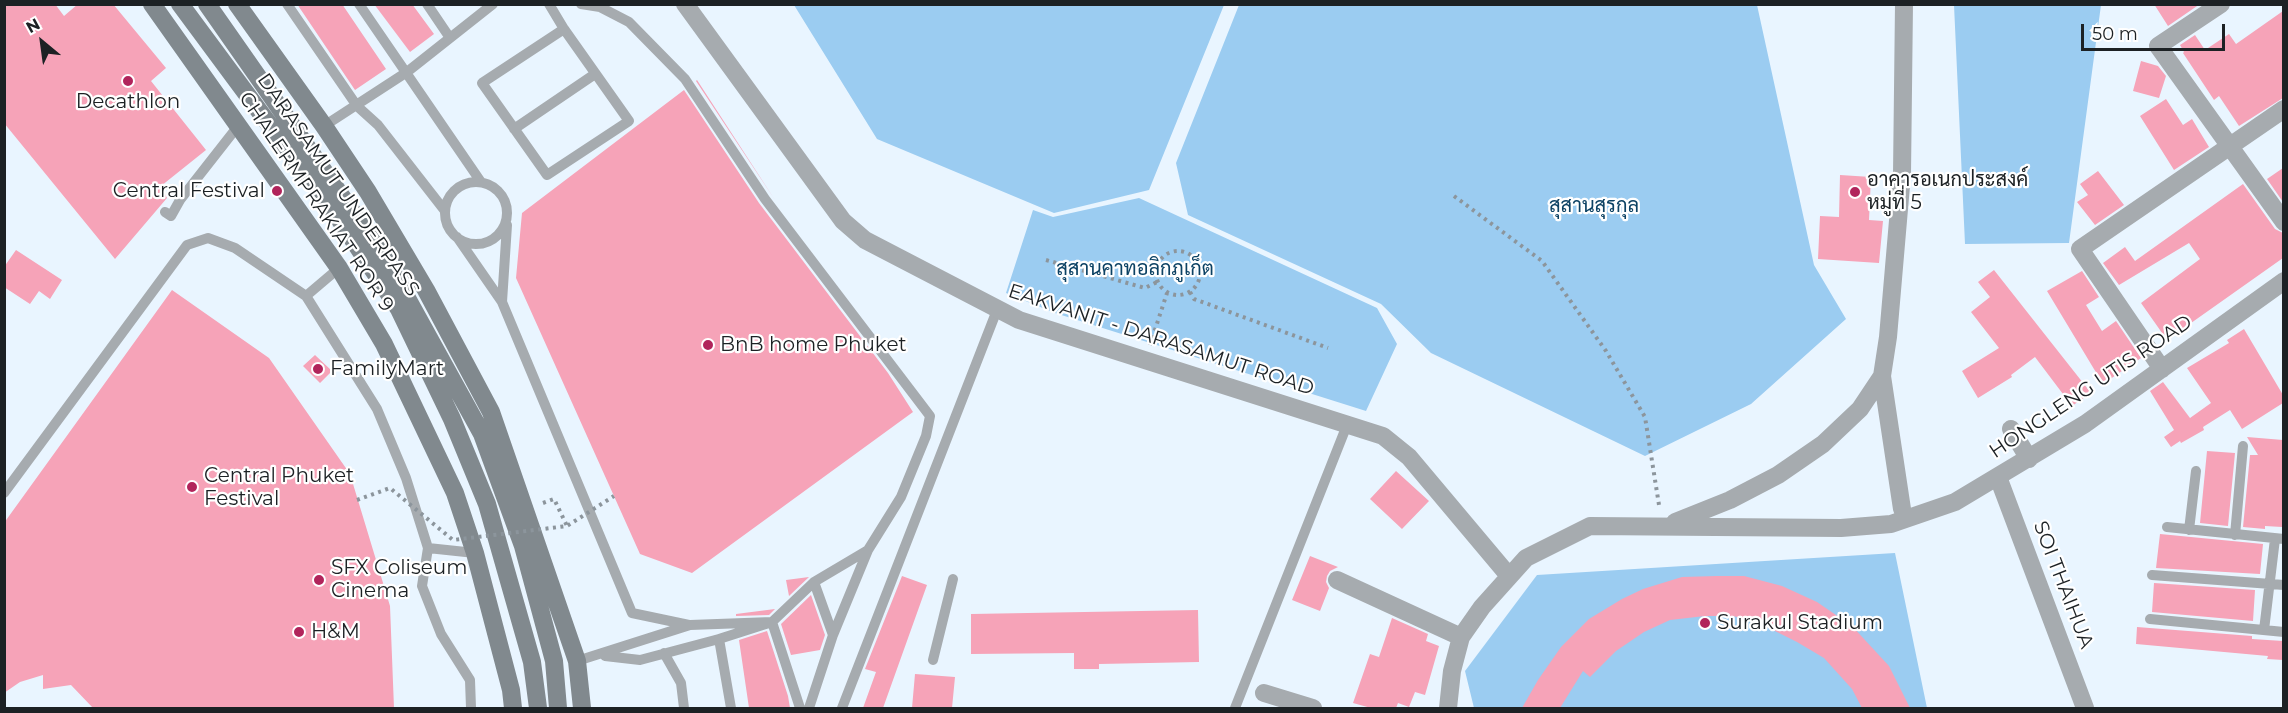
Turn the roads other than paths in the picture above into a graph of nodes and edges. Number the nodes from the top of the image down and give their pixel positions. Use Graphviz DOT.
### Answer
graph roads {
  1 [pos="152,4"];
  2 [pos="180,4"];
  3 [pos="207,4"];
  4 [pos="237,4"];
  5 [pos="287,4"];
  6 [pos="359,4"];
  7 [pos="427,4"];
  8 [pos="493,4"];
  9 [pos="549,4"];
  10 [pos="581,4"];
  11 [pos="685,4"];
  12 [pos="1904,4"];
  13 [pos="2221,4"];
  14 [pos="564,29"];
  15 [pos="450,38"];
  16 [pos="407,72"];
  17 [pos="595,74"];
  18 [pos="357,106"];
  19 [pos="2283,109"];
  20 [pos="238,126"];
  21 [pos="324,126"];
  22 [pos="514,129"];
  23 [pos="2229,146"];
  24 [pos="482,182"];
  25 [pos="445,211"];
  26 [pos="165,212"];
  27 [pos="507,221"];
  28 [pos="2283,222"];
  29 [pos="457,237"];
  30 [pos="339,268"];
  31 [pos="2283,281"];
  32 [pos="306,296"];
  33 [pos="502,302"];
  34 [pos="997,310"];
  35 [pos="2162,369"];
  36 [pos="1882,376"];
  37 [pos="1860,409"];
  38 [pos="1889,412"];
  39 [pos="1347,424"];
  40 [pos="2011,429"];
  41 [pos="2243,446"];
  42 [pos="2029,459"];
  43 [pos="2196,471"];
  44 [pos="1998,477"];
  45 [pos="4,493"];
  46 [pos="1730,500"];
  47 [pos="1902,509"];
  48 [pos="1925,512"];
  49 [pos="1885,525"];
  50 [pos="1658,526"];
  51 [pos="1734,527"];
  52 [pos="2167,527"];
  53 [pos="2189,530"];
  54 [pos="2235,534"];
  55 [pos="2279,539"];
  56 [pos="428,548"];
  57 [pos="868,550"];
  58 [pos="475,553"];
  59 [pos="2152,575"];
  60 [pos="1509,576"];
  61 [pos="953,579"];
  62 [pos="1337,580"];
  63 [pos="814,582"];
  64 [pos="2270,584"];
  65 [pos="2283,585"];
  66 [pos="2150,619"];
  67 [pos="772,622"];
  68 [pos="690,625"];
  69 [pos="2265,630"];
  70 [pos="2283,632"];
  71 [pos="833,635"];
  72 [pos="1461,637"];
  73 [pos="719,639"];
  74 [pos="664,653"];
  75 [pos="596,656"];
  76 [pos="933,660"];
  77 [pos="577,661"];
  78 [pos="1264,693"];
  79 [pos="471,708"];
  80 [pos="513,708"];
  81 [pos="538,708"];
  82 [pos="558,708"];
  83 [pos="582,708"];
  84 [pos="684,708"];
  85 [pos="731,708"];
  86 [pos="800,708"];
  87 [pos="809,708"];
  88 [pos="842,708"];
  89 [pos="1235,708"];
  90 [pos="1313,708"];
  91 [pos="1448,708"];
  92 [pos="2085,708"];
  1 -- 20 [label="main road, CHALERMPRAKIAT ROR 9"];
  2 -- 81 [label="main road, DARASAMUT UNDERPASS"];
  3 -- 82 [label="main road, DARASAMUT UNDERPASS"];
  4 -- 21 [label="main road"];
  5 -- 18 [label="lane"];
  6 -- 16 [label="lane"];
  7 -- 15 [label="lane"];
  8 -- 15 [label="lane"];
  9 -- 14 [label="lane"];
  10 -- 57 [label="lane"];
  11 -- 34 [label="street, EAKVANIT - DARASAMUT ROAD"];
  12 -- 36 [label="street"];
  13 -- 23 [label="street"];
  14 -- 17 [label="lane"];
  14 -- 22 [label="lane"];
  15 -- 16 [label="lane"];
  16 -- 18 [label="lane"];
  16 -- 24 [label="lane"];
  17 -- 22 [label="lane"];
  17 -- 22 [label="lane"];
  18 -- 21 [label="lane"];
  18 -- 25 [label="lane"];
  19 -- 23 [label="street"];
  20 -- 26 [label="lane"];
  20 -- 30 [label="main road, CHALERMPRAKIAT ROR 9"];
  21 -- 77 [label="main road"];
  23 -- 28 [label="street"];
  23 -- 35 [label="street"];
  24 -- 25 [label="lane"];
  24 -- 27 [label="lane"];
  25 -- 29 [label="lane"];
  27 -- 29 [label="lane"];
  27 -- 33 [label="lane"];
  29 -- 33 [label="lane"];
  30 -- 32 [label="lane"];
  30 -- 58 [label="main road, CHALERMPRAKIAT ROR 9"];
  31 -- 35 [label="street, HONGLENG UTIS ROAD"];
  32 -- 45 [label="lane"];
  32 -- 56 [label="lane"];
  33 -- 68 [label="lane"];
  34 -- 39 [label="street, EAKVANIT - DARASAMUT ROAD"];
  34 -- 88 [label="lane"];
  35 -- 42 [label="street, HONGLENG UTIS ROAD"];
  36 -- 37 [label="street"];
  36 -- 38 [label="street"];
  37 -- 38 [label="street"];
  37 -- 46 [label="street"];
  38 -- 47 [label="street"];
  39 -- 60 [label="street, EAKVANIT - DARASAMUT ROAD"];
  39 -- 89 [label="lane"];
  40 -- 42 [label="street"];
  41 -- 54 [label="lane"];
  42 -- 44 [label="street, HONGLENG UTIS ROAD"];
  43 -- 53 [label="lane"];
  44 -- 48 [label="street, HONGLENG UTIS ROAD"];
  44 -- 92 [label="street, SOI THAIHUA"];
  46 -- 50 [label="street"];
  46 -- 51 [label="street"];
  47 -- 48 [label="street"];
  47 -- 49 [label="street"];
  48 -- 49 [label="street, HONGLENG UTIS ROAD"];
  49 -- 51 [label="street, HONGLENG UTIS ROAD"];
  50 -- 51 [label="street, HONGLENG UTIS ROAD"];
  50 -- 60 [label="street, HONGLENG UTIS ROAD"];
  52 -- 53 [label="lane"];
  53 -- 54 [label="lane"];
  54 -- 55 [label="lane"];
  55 -- 64 [label="lane"];
  56 -- 58 [label="lane"];
  56 -- 79 [label="lane"];
  57 -- 63 [label="lane"];
  57 -- 71 [label="lane"];
  58 -- 80 [label="main road, CHALERMPRAKIAT ROR 9"];
  59 -- 64 [label="lane"];
  60 -- 72 [label="street, HONGLENG UTIS ROAD"];
  61 -- 76 [label="lane"];
  62 -- 72 [label="street"];
  63 -- 67 [label="lane"];
  63 -- 71 [label="lane"];
  64 -- 65 [label="lane"];
  64 -- 69 [label="lane"];
  66 -- 69 [label="lane"];
  67 -- 68 [label="lane"];
  67 -- 73 [label="lane"];
  67 -- 86 [label="lane"];
  68 -- 75 [label="lane"];
  69 -- 70 [label="lane"];
  71 -- 87 [label="lane"];
  72 -- 91 [label="street"];
  73 -- 74 [label="lane"];
  73 -- 85 [label="lane"];
  74 -- 75 [label="lane"];
  74 -- 84 [label="lane"];
  75 -- 77 [label="lane"];
  77 -- 83 [label="main road"];
  78 -- 90 [label="street"];
}
